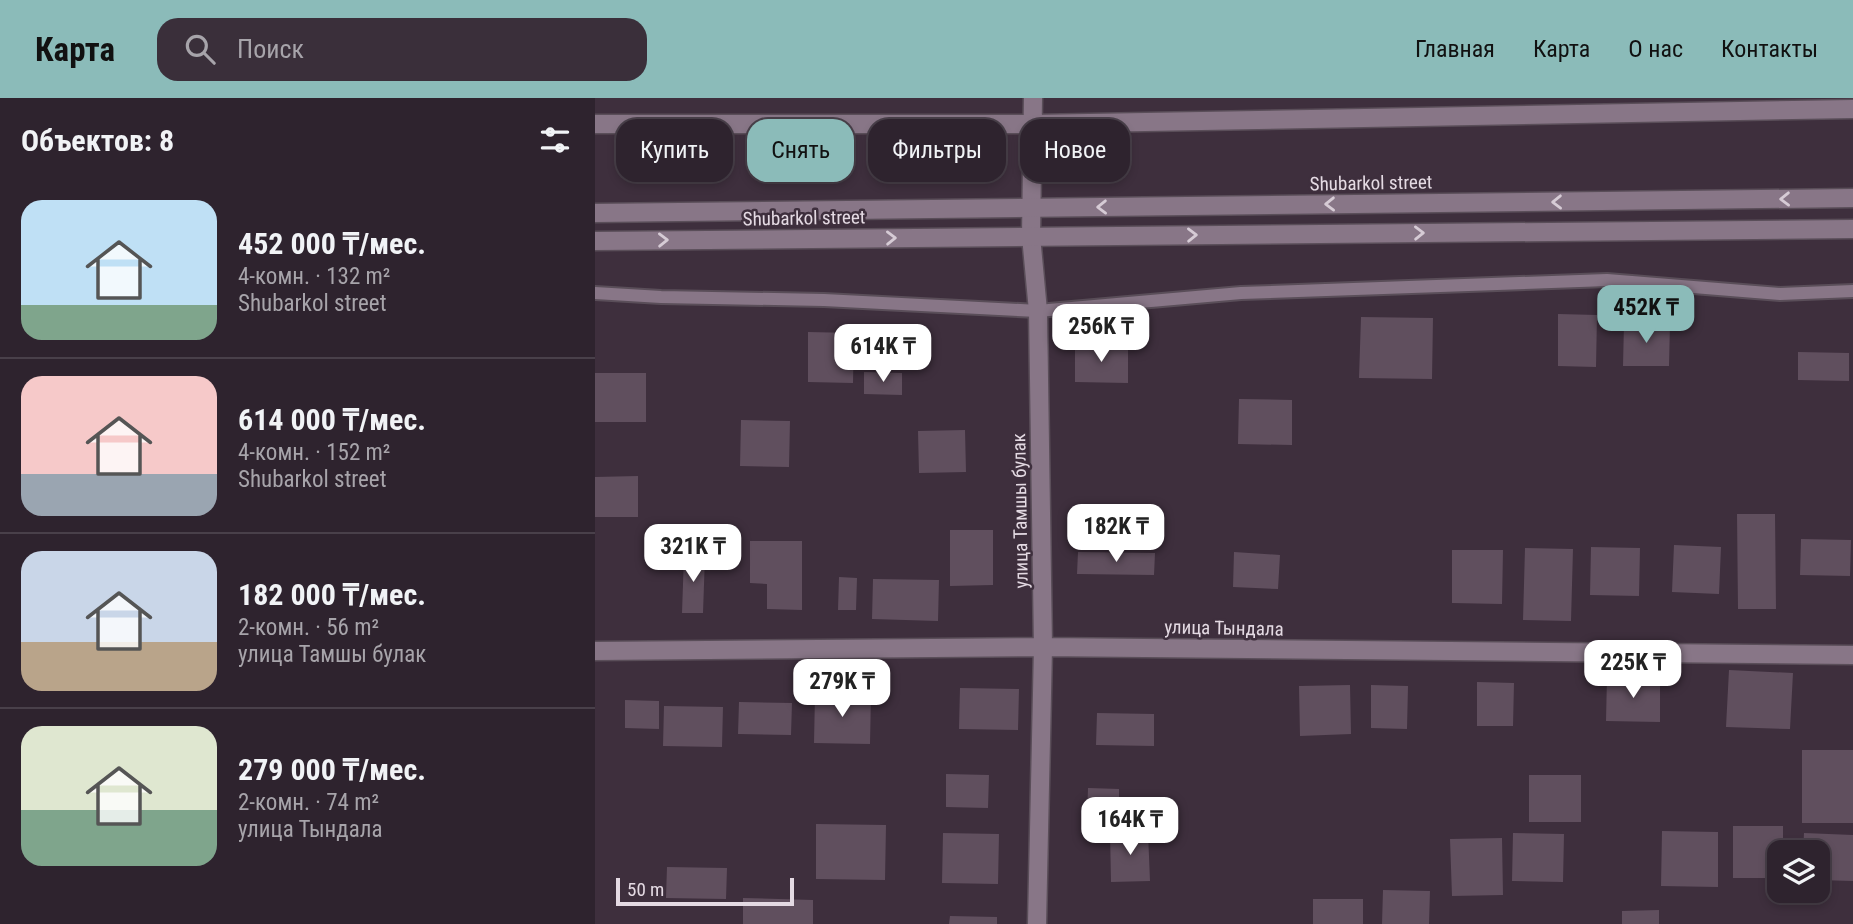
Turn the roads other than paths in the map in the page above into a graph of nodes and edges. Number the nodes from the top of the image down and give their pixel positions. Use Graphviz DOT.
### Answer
graph roads {
  1 [pos="1033,98"];
  2 [pos="1853,109"];
  3 [pos="1033,119"];
  4 [pos="1130,122"];
  5 [pos="595,124"];
  6 [pos="1020,124"];
  7 [pos="1032,182"];
  8 [pos="1853,198"];
  9 [pos="1031,208"];
  10 [pos="595,213"];
  11 [pos="1853,229"];
  12 [pos="1031,236"];
  13 [pos="595,241"];
  14 [pos="1853,291"];
  15 [pos="595,293"];
  16 [pos="1038,311"];
  17 [pos="1043,647"];
  18 [pos="595,651"];
  19 [pos="1853,655"];
  20 [pos="1037,924"];
  1 -- 3 [label="street, улица Тамшы булак"];
  2 -- 4 [label="street"];
  5 -- 6 [label="street"];
  7 -- 9 [label="street, улица Тамшы булак"];
  8 -- 9 [label="street, Shubarkol street, one-way"];
  9 -- 10 [label="street, Shubarkol street"];
  9 -- 12 [label="street, улица Тамшы булак"];
  12 -- 11 [label="street, Shubarkol street, one-way"];
  13 -- 12 [label="street, Shubarkol street, one-way"];
  12 -- 16 [label="street, улица Тамшы булак"];
  14 -- 16 [label="lane"];
  15 -- 16 [label="lane"];
  16 -- 17 [label="street, улица Тамшы булак"];
  17 -- 18 [label="street, улица Тындала"];
  17 -- 19 [label="street, улица Тындала"];
  17 -- 20 [label="street, улица Тамшы булак"];
}
